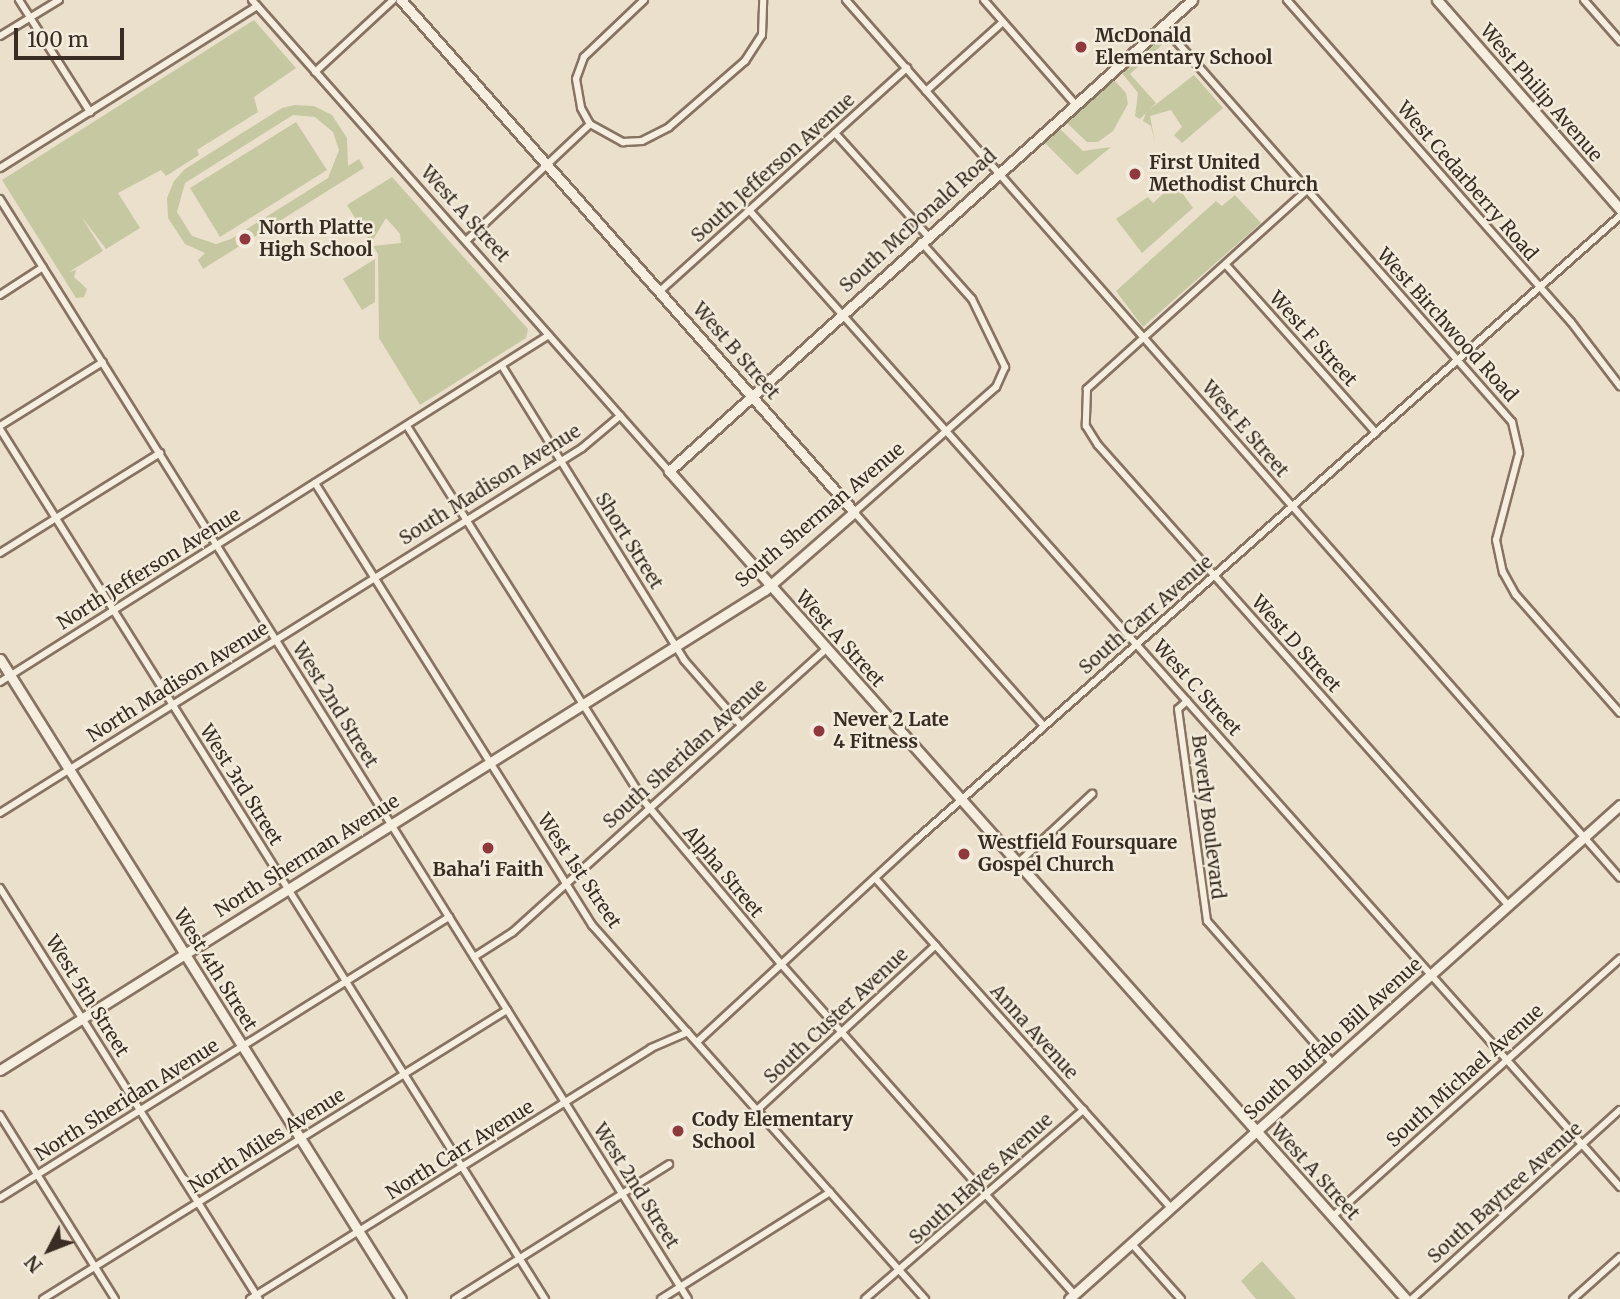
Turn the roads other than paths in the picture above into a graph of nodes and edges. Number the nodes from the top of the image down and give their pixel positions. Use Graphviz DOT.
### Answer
graph roads {
  1 [pos="19,0"];
  2 [pos="59,0"];
  3 [pos="252,0"];
  4 [pos="393,0"];
  5 [pos="401,0"];
  6 [pos="644,0"];
  7 [pos="763,0"];
  8 [pos="846,0"];
  9 [pos="984,0"];
  10 [pos="1192,0"];
  11 [pos="1287,0"];
  12 [pos="1437,0"];
  13 [pos="1584,0"];
  14 [pos="257,6"];
  15 [pos="30,18"];
  16 [pos="1003,22"];
  17 [pos="1163,26"];
  18 [pos="0,36"];
  19 [pos="1620,41"];
  20 [pos="907,68"];
  21 [pos="315,72"];
  22 [pos="926,90"];
  23 [pos="1075,104"];
  24 [pos="90,112"];
  25 [pos="590,124"];
  26 [pos="835,133"];
  27 [pos="547,165"];
  28 [pos="0,168"];
  29 [pos="998,172"];
  30 [pos="1307,190"];
  31 [pos="0,199"];
  32 [pos="1620,209"];
  33 [pos="749,210"];
  34 [pos="1620,216"];
  35 [pos="924,238"];
  36 [pos="466,241"];
  37 [pos="1226,265"];
  38 [pos="43,267"];
  39 [pos="1540,287"];
  40 [pos="660,291"];
  41 [pos="0,295"];
  42 [pos="843,313"];
  43 [pos="549,335"];
  44 [pos="1144,338"];
  45 [pos="1458,361"];
  46 [pos="103,362"];
  47 [pos="502,366"];
  48 [pos="1620,386"];
  49 [pos="753,397"];
  50 [pos="620,416"];
  51 [pos="407,426"];
  52 [pos="0,427"];
  53 [pos="947,430"];
  54 [pos="1376,433"];
  55 [pos="160,453"];
  56 [pos="560,460"];
  57 [pos="669,471"];
  58 [pos="315,483"];
  59 [pos="1293,506"];
  60 [pos="854,512"];
  61 [pos="56,518"];
  62 [pos="466,519"];
  63 [pos="218,545"];
  64 [pos="0,553"];
  65 [pos="1214,576"];
  66 [pos="374,577"];
  67 [pos="770,586"];
  68 [pos="114,611"];
  69 [pos="276,639"];
  70 [pos="1136,644"];
  71 [pos="676,646"];
  72 [pos="826,649"];
  73 [pos="0,659"];
  74 [pos="10,676"];
  75 [pos="0,682"];
  76 [pos="1187,701"];
  77 [pos="172,704"];
  78 [pos="582,704"];
  79 [pos="1620,713"];
  80 [pos="740,724"];
  81 [pos="1044,726"];
  82 [pos="490,762"];
  83 [pos="68,769"];
  84 [pos="1092,794"];
  85 [pos="961,801"];
  86 [pos="1620,805"];
  87 [pos="649,808"];
  88 [pos="0,813"];
  89 [pos="391,824"];
  90 [pos="1583,838"];
  91 [pos="1017,864"];
  92 [pos="875,878"];
  93 [pos="1620,878"];
  94 [pos="566,884"];
  95 [pos="0,888"];
  96 [pos="287,889"];
  97 [pos="1508,905"];
  98 [pos="449,917"];
  99 [pos="936,945"];
  100 [pos="185,954"];
  101 [pos="474,957"];
  102 [pos="1620,959"];
  103 [pos="781,964"];
  104 [pos="1429,975"];
  105 [pos="345,982"];
  106 [pos="507,1010"];
  107 [pos="82,1018"];
  108 [pos="688,1032"];
  109 [pos="842,1032"];
  110 [pos="697,1041"];
  111 [pos="243,1047"];
  112 [pos="1506,1061"];
  113 [pos="1332,1063"];
  114 [pos="0,1070"];
  115 [pos="403,1074"];
  116 [pos="565,1103"];
  117 [pos="757,1110"];
  118 [pos="1620,1110"];
  119 [pos="140,1111"];
  120 [pos="1083,1111"];
  121 [pos="0,1115"];
  122 [pos="1255,1131"];
  123 [pos="300,1139"];
  124 [pos="1581,1144"];
  125 [pos="669,1164"];
  126 [pos="462,1167"];
  127 [pos="37,1175"];
  128 [pos="1620,1187"];
  129 [pos="830,1192"];
  130 [pos="623,1194"];
  131 [pos="986,1195"];
  132 [pos="0,1198"];
  133 [pos="198,1203"];
  134 [pos="1171,1208"];
  135 [pos="1332,1217"];
  136 [pos="359,1232"];
  137 [pos="1131,1244"];
  138 [pos="1620,1257"];
  139 [pos="520,1259"];
  140 [pos="95,1267"];
  141 [pos="901,1272"];
  142 [pos="680,1287"];
  143 [pos="1072,1297"];
  144 [pos="255,1298"];
  145 [pos="43,1299"];
  146 [pos="115,1299"];
  147 [pos="401,1299"];
  148 [pos="455,1299"];
  149 [pos="545,1299"];
  150 [pos="662,1299"];
  151 [pos="688,1299"];
  152 [pos="865,1299"];
  153 [pos="925,1299"];
  154 [pos="1181,1299"];
  155 [pos="1406,1299"];
  156 [pos="1412,1299"];
  157 [pos="1573,1299"];
  1 -- 15 [label="street"];
  2 -- 15 [label="street"];
  3 -- 14 [label="street, West A Street"];
  4 -- 21 [label="street"];
  5 -- 27 [label="street, West B Street"];
  6 -- 25 [label="street"];
  7 -- 25 [label="street"];
  8 -- 20 [label="street, West E Street"];
  9 -- 16 [label="street"];
  10 -- 17 [label="street, South McDonald Road"];
  11 -- 39 [label="street, West Cedarberry Road"];
  12 -- 32 [label="street, West Philip Avenue"];
  13 -- 19 [label="street"];
  14 -- 21 [label="street, West A Street"];
  14 -- 24 [label="street"];
  15 -- 18 [label="street"];
  15 -- 24 [label="street"];
  16 -- 22 [label="street"];
  16 -- 23 [label="street"];
  17 -- 23 [label="street, South McDonald Road"];
  17 -- 30 [label="street, West Birchwood Road"];
  20 -- 22 [label="street, West E Street"];
  20 -- 26 [label="street, South Jefferson Avenue"];
  21 -- 36 [label="street, West A Street"];
  22 -- 29 [label="street, West E Street"];
  23 -- 29 [label="street, South McDonald Road"];
  24 -- 28 [label="street"];
  25 -- 27 [label="street"];
  26 -- 33 [label="street, South Jefferson Avenue"];
  26 -- 35 [label="street"];
  27 -- 36 [label="street"];
  27 -- 40 [label="street, West B Street"];
  29 -- 35 [label="street, South McDonald Road"];
  29 -- 44 [label="street, West E Street"];
  30 -- 37 [label="street"];
  30 -- 45 [label="street, West Birchwood Road"];
  31 -- 38 [label="street, West 2nd Street"];
  33 -- 40 [label="street, South Jefferson Avenue"];
  33 -- 42 [label="street, West C Street"];
  34 -- 39 [label="street, South Carr Avenue"];
  35 -- 42 [label="street, South McDonald Road"];
  35 -- 53 [label="street, South Sherman Avenue"];
  36 -- 43 [label="street, West A Street"];
  37 -- 44 [label="street"];
  37 -- 54 [label="street, West F Street"];
  38 -- 41 [label="street"];
  38 -- 46 [label="street, West 2nd Street"];
  39 -- 45 [label="street, South Carr Avenue"];
  39 -- 48 [label="street, West Cedarberry Road"];
  40 -- 49 [label="street, West B Street"];
  42 -- 49 [label="street, South McDonald Road"];
  42 -- 53 [label="street, West C Street"];
  43 -- 47 [label="street"];
  43 -- 50 [label="street, West A Street"];
  44 -- 59 [label="street, West E Street"];
  44 -- 65 [label="street, West D Street"];
  45 -- 54 [label="street, South Carr Avenue"];
  45 -- 79 [label="street, West Birchwood Road"];
  46 -- 52 [label="street"];
  46 -- 55 [label="street, West 2nd Street"];
  47 -- 51 [label="street"];
  47 -- 56 [label="street, Short Street"];
  49 -- 57 [label="street, South McDonald Road"];
  49 -- 60 [label="street, West B Street"];
  50 -- 56 [label="street, South Madison Avenue"];
  50 -- 57 [label="street, West A Street"];
  51 -- 58 [label="street"];
  51 -- 62 [label="street, Alpha Street"];
  52 -- 61 [label="street, West 3rd Street"];
  53 -- 60 [label="street, South Sherman Avenue"];
  53 -- 70 [label="street, West C Street"];
  54 -- 59 [label="street, South Carr Avenue"];
  55 -- 61 [label="street"];
  55 -- 63 [label="street, West 2nd Street"];
  56 -- 62 [label="street, South Madison Avenue"];
  56 -- 71 [label="street, Short Street"];
  57 -- 67 [label="street, West A Street"];
  58 -- 63 [label="street, North Jefferson Avenue"];
  58 -- 66 [label="street, West 1st Street"];
  59 -- 65 [label="street, South Carr Avenue"];
  59 -- 90 [label="street, West E Street"];
  60 -- 67 [label="street, South Sherman Avenue"];
  60 -- 81 [label="street, West B Street"];
  61 -- 64 [label="street"];
  61 -- 68 [label="street, West 3rd Street"];
  62 -- 66 [label="street, South Madison Avenue"];
  62 -- 78 [label="street, Alpha Street"];
  63 -- 68 [label="street, North Jefferson Avenue"];
  63 -- 69 [label="street, West 2nd Street"];
  65 -- 70 [label="street, South Carr Avenue"];
  65 -- 97 [label="street, West D Street"];
  66 -- 69 [label="street, North Madison Avenue"];
  66 -- 82 [label="street, West 1st Street"];
  67 -- 71 [label="street, South Sherman Avenue"];
  67 -- 72 [label="street, West A Street"];
  68 -- 74 [label="street, North Jefferson Avenue"];
  68 -- 77 [label="street, West 3rd Street"];
  69 -- 77 [label="street, North Madison Avenue"];
  69 -- 89 [label="street, West 2nd Street"];
  70 -- 76 [label="street, West C Street"];
  70 -- 81 [label="street, South Carr Avenue"];
  71 -- 78 [label="street, South Sherman Avenue"];
  71 -- 80 [label="street, Short Street"];
  72 -- 80 [label="street, South Sheridan Avenue"];
  72 -- 85 [label="street, West A Street"];
  73 -- 74 [label="street, West 4th Street"];
  74 -- 75 [label="street, North Jefferson Avenue"];
  74 -- 83 [label="street, West 4th Street"];
  76 -- 104 [label="street, West C Street"];
  76 -- 113 [label="street, Beverly Boulevard"];
  77 -- 83 [label="street, North Madison Avenue"];
  77 -- 96 [label="street, West 3rd Street"];
  78 -- 82 [label="street, South Sherman Avenue"];
  78 -- 87 [label="street, Alpha Street"];
  80 -- 87 [label="street, South Sheridan Avenue"];
  81 -- 85 [label="street, South Carr Avenue"];
  82 -- 89 [label="street, North Sherman Avenue"];
  82 -- 94 [label="street, West 1st Street"];
  83 -- 88 [label="street, North Madison Avenue"];
  83 -- 100 [label="street, West 4th Street"];
  84 -- 91 [label="street"];
  85 -- 91 [label="street, West A Street"];
  85 -- 92 [label="street, South Carr Avenue"];
  86 -- 90 [label="street, South Buffalo Bill Avenue"];
  87 -- 94 [label="street, South Sheridan Avenue"];
  87 -- 103 [label="street, Alpha Street"];
  89 -- 96 [label="street, North Sherman Avenue"];
  89 -- 98 [label="street, West 2nd Street"];
  90 -- 93 [label="street, West E Street"];
  90 -- 97 [label="street, South Buffalo Bill Avenue"];
  91 -- 122 [label="street, West A Street"];
  92 -- 99 [label="street, Anna Avenue"];
  92 -- 103 [label="street, South Carr Avenue"];
  94 -- 101 [label="street"];
  94 -- 108 [label="street, West 1st Street"];
  95 -- 107 [label="street, West 5th Street"];
  96 -- 100 [label="street, North Sherman Avenue"];
  96 -- 105 [label="street, West 3rd Street"];
  97 -- 104 [label="street, South Buffalo Bill Avenue"];
  98 -- 101 [label="street, West 2nd Street"];
  98 -- 105 [label="street, North Sheridan Avenue"];
  99 -- 109 [label="street, South Custer Avenue"];
  99 -- 120 [label="street, Anna Avenue"];
  100 -- 107 [label="street, North Sherman Avenue"];
  100 -- 111 [label="street, West 4th Street"];
  101 -- 106 [label="street, West 2nd Street"];
  102 -- 112 [label="street, South Michael Avenue"];
  103 -- 109 [label="street, Alpha Street"];
  103 -- 110 [label="street, South Carr Avenue"];
  104 -- 112 [label="street, West C Street"];
  104 -- 113 [label="street, South Buffalo Bill Avenue"];
  105 -- 111 [label="street, North Sheridan Avenue"];
  105 -- 115 [label="street, West 3rd Street"];
  106 -- 115 [label="street, North Miles Avenue"];
  106 -- 116 [label="street, West 2nd Street"];
  107 -- 114 [label="street, North Sherman Avenue"];
  107 -- 119 [label="street, West 5th Street"];
  108 -- 110 [label="street, West 1st Street"];
  108 -- 116 [label="street, North Carr Avenue"];
  109 -- 117 [label="street, South Custer Avenue"];
  109 -- 131 [label="street, Alpha Street"];
  110 -- 117 [label="street, West 1st Street"];
  111 -- 119 [label="street, North Sheridan Avenue"];
  111 -- 123 [label="street, West 4th Street"];
  112 -- 124 [label="street, West C Street"];
  112 -- 135 [label="street, South Michael Avenue"];
  113 -- 122 [label="street, South Buffalo Bill Avenue"];
  115 -- 123 [label="street, North Miles Avenue"];
  115 -- 126 [label="street, West 3rd Street"];
  116 -- 126 [label="street, North Carr Avenue"];
  116 -- 130 [label="street, West 2nd Street"];
  117 -- 129 [label="street, West 1st Street"];
  118 -- 124 [label="street, South Baytree Avenue"];
  119 -- 127 [label="street, North Sheridan Avenue"];
  119 -- 133 [label="street, West 5th Street"];
  120 -- 131 [label="street, South Hayes Avenue"];
  120 -- 134 [label="street, Anna Avenue"];
  121 -- 127 [label="street"];
  122 -- 134 [label="street, South Buffalo Bill Avenue"];
  122 -- 135 [label="street, West A Street"];
  123 -- 133 [label="street, North Miles Avenue"];
  123 -- 136 [label="street, West 4th Street"];
  124 -- 128 [label="street, West C Street"];
  124 -- 156 [label="street, South Baytree Avenue"];
  125 -- 130 [label="street"];
  126 -- 136 [label="street, North Carr Avenue"];
  126 -- 139 [label="street, West 3rd Street"];
  127 -- 132 [label="street, North Sheridan Avenue"];
  127 -- 140 [label="street"];
  129 -- 141 [label="street, West 1st Street"];
  129 -- 142 [label="street"];
  130 -- 139 [label="street"];
  130 -- 142 [label="street, West 2nd Street"];
  131 -- 141 [label="street, South Hayes Avenue"];
  131 -- 143 [label="street, Alpha Street"];
  133 -- 140 [label="street, North Miles Avenue"];
  133 -- 144 [label="street, West 5th Street"];
  134 -- 137 [label="street, South Buffalo Bill Avenue"];
  135 -- 155 [label="street, West A Street"];
  136 -- 144 [label="street, North Carr Avenue"];
  136 -- 147 [label="street, West 4th Street"];
  137 -- 143 [label="street, South Buffalo Bill Avenue"];
  137 -- 154 [label="street"];
  138 -- 157 [label="street"];
  139 -- 148 [label="street"];
  139 -- 149 [label="street, West 3rd Street"];
  140 -- 145 [label="street, North Miles Avenue"];
  140 -- 146 [label="street"];
  141 -- 152 [label="street, South Hayes Avenue"];
  141 -- 153 [label="street, West 1st Street"];
  142 -- 150 [label="street"];
  142 -- 151 [label="street, West 2nd Street"];
}
